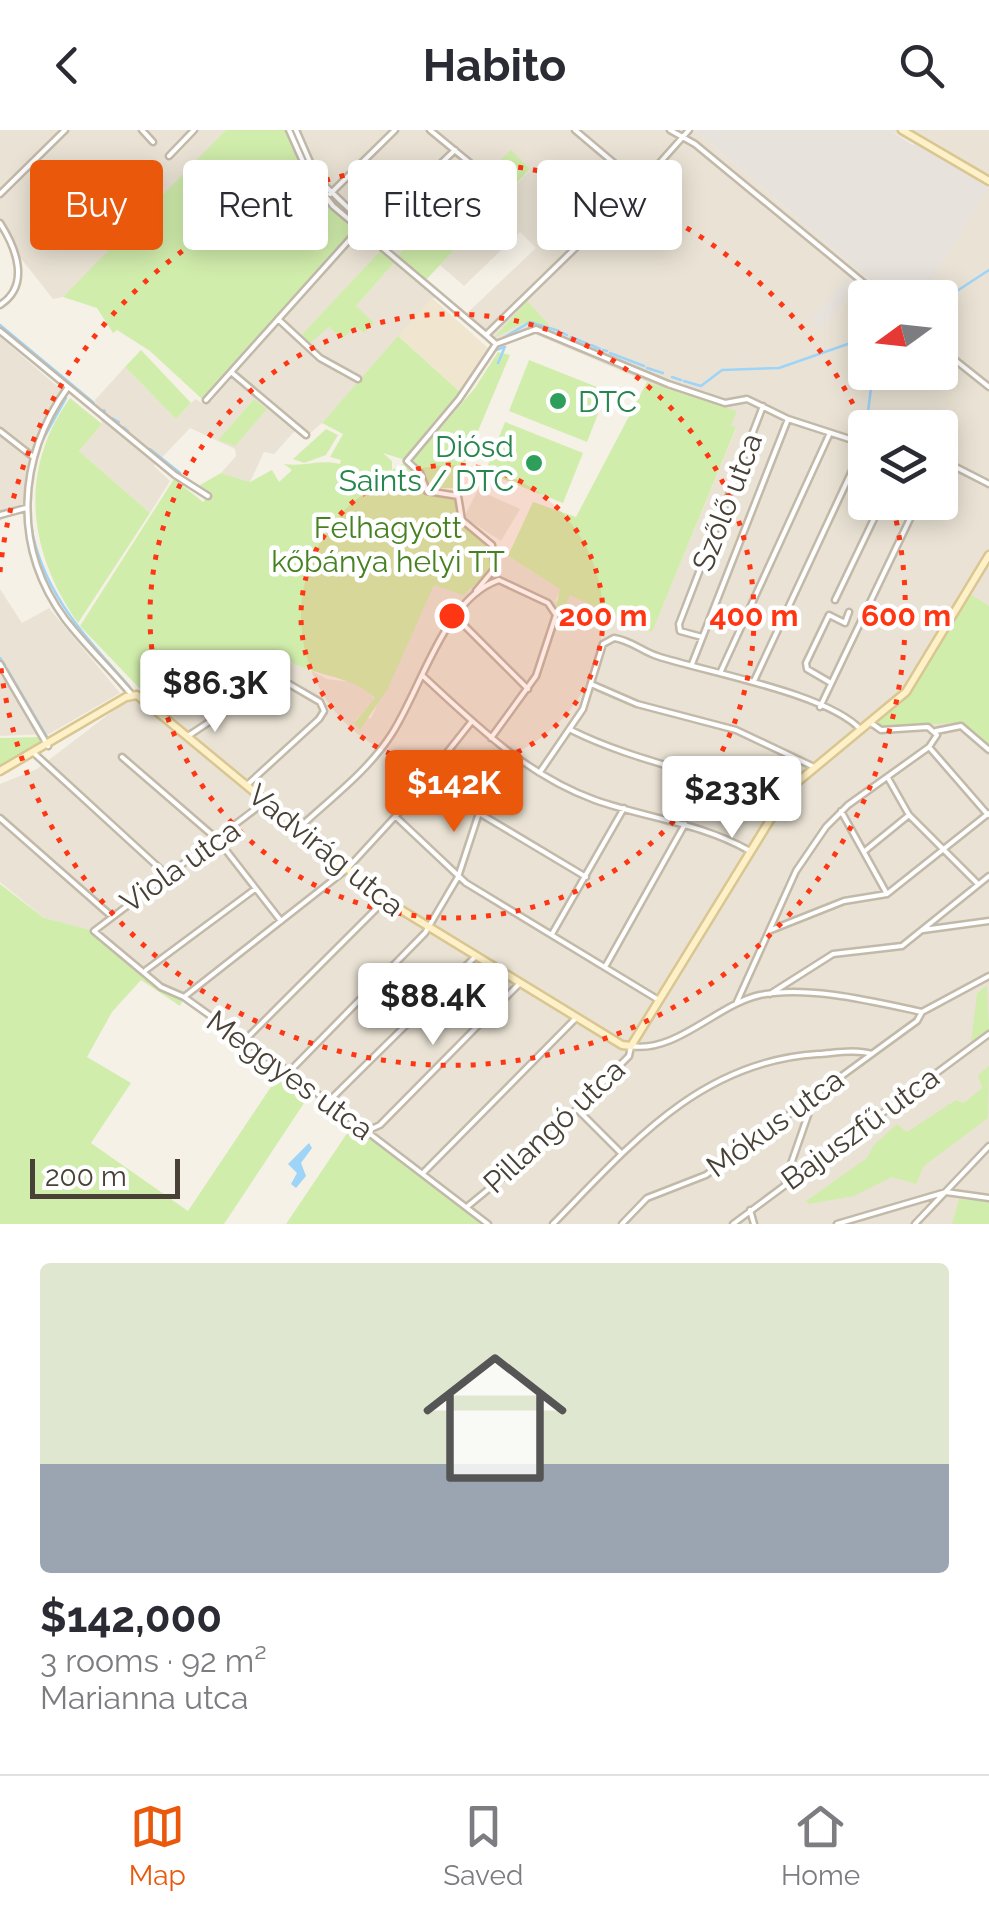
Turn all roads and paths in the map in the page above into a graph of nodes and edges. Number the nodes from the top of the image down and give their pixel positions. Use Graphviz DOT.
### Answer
graph roads {
  1 [pos="64,130"];
  2 [pos="142,130"];
  3 [pos="194,130"];
  4 [pos="289,130"];
  5 [pos="296,130"];
  6 [pos="395,130"];
  7 [pos="430,130"];
  8 [pos="575,130"];
  9 [pos="670,130"];
  10 [pos="689,130"];
  11 [pos="902,130"];
  12 [pos="920,134"];
  13 [pos="684,139"];
  14 [pos="154,142"];
  15 [pos="455,150"];
  16 [pos="169,156"];
  17 [pos="467,160"];
  18 [pos="610,160"];
  19 [pos="664,160"];
  20 [pos="989,181"];
  21 [pos="0,194"];
  22 [pos="330,194"];
  23 [pos="348,218"];
  24 [pos="0,223"];
  25 [pos="348,241"];
  26 [pos="384,250"];
  27 [pos="573,250"];
  28 [pos="860,280"];
  29 [pos="0,305"];
  30 [pos="278,319"];
  31 [pos="0,331"];
  32 [pos="486,335"];
  33 [pos="496,344"];
  34 [pos="958,362"];
  35 [pos="231,372"];
  36 [pos="358,379"];
  37 [pos="989,387"];
  38 [pos="68,388"];
  39 [pos="206,400"];
  40 [pos="763,406"];
  41 [pos="788,419"];
  42 [pos="0,432"];
  43 [pos="830,434"];
  44 [pos="306,435"];
  45 [pos="848,439"];
  46 [pos="32,457"];
  47 [pos="958,468"];
  48 [pos="848,478"];
  49 [pos="989,484"];
  50 [pos="208,496"];
  51 [pos="26,508"];
  52 [pos="0,515"];
  53 [pos="873,520"];
  54 [pos="909,520"];
  55 [pos="989,554"];
  56 [pos="474,595"];
  57 [pos="835,600"];
  58 [pos="849,612"];
  59 [pos="455,616"];
  60 [pos="702,637"];
  61 [pos="0,664"];
  62 [pos="692,664"];
  63 [pos="721,671"];
  64 [pos="422,676"];
  65 [pos="754,681"];
  66 [pos="831,683"];
  67 [pos="591,684"];
  68 [pos="528,689"];
  69 [pos="134,695"];
  70 [pos="820,707"];
  71 [pos="472,721"];
  72 [pos="871,724"];
  73 [pos="571,730"];
  74 [pos="862,730"];
  75 [pos="936,731"];
  76 [pos="188,736"];
  77 [pos="492,738"];
  78 [pos="48,746"];
  79 [pos="929,747"];
  80 [pos="989,750"];
  81 [pos="35,754"];
  82 [pos="507,754"];
  83 [pos="122,758"];
  84 [pos="812,766"];
  85 [pos="0,771"];
  86 [pos="540,772"];
  87 [pos="888,778"];
  88 [pos="247,785"];
  89 [pos="266,801"];
  90 [pos="779,804"];
  91 [pos="624,808"];
  92 [pos="840,810"];
  93 [pos="479,813"];
  94 [pos="988,814"];
  95 [pos="909,815"];
  96 [pos="396,817"];
  97 [pos="0,818"];
  98 [pos="685,824"];
  99 [pos="298,828"];
  100 [pos="218,840"];
  101 [pos="748,850"];
  102 [pos="942,850"];
  103 [pos="865,851"];
  104 [pos="347,869"];
  105 [pos="168,876"];
  106 [pos="989,876"];
  107 [pos="458,877"];
  108 [pos="586,877"];
  109 [pos="979,885"];
  110 [pos="254,889"];
  111 [pos="887,894"];
  112 [pos="385,900"];
  113 [pos="110,915"];
  114 [pos="281,921"];
  115 [pos="989,921"];
  116 [pos="427,928"];
  117 [pos="771,930"];
  118 [pos="922,930"];
  119 [pos="94,931"];
  120 [pos="552,934"];
  121 [pos="475,957"];
  122 [pos="605,967"];
  123 [pos="145,970"];
  124 [pos="989,979"];
  125 [pos="518,984"];
  126 [pos="770,994"];
  127 [pos="184,997"];
  128 [pos="661,1002"];
  129 [pos="736,1004"];
  130 [pos="922,1012"];
  131 [pos="576,1018"];
  132 [pos="989,1034"];
  133 [pos="244,1041"];
  134 [pos="631,1046"];
  135 [pos="872,1054"];
  136 [pos="289,1072"];
  137 [pos="815,1096"];
  138 [pos="328,1102"];
  139 [pos="578,1110"];
  140 [pos="380,1125"];
  141 [pos="367,1131"];
  142 [pos="378,1140"];
  143 [pos="989,1146"];
  144 [pos="620,1152"];
  145 [pos="424,1172"];
  146 [pos="784,1182"];
  147 [pos="946,1192"];
  148 [pos="989,1198"];
  149 [pos="468,1206"];
  150 [pos="750,1210"];
  151 [pos="488,1224"];
  152 [pos="553,1224"];
  153 [pos="622,1224"];
  154 [pos="733,1224"];
  155 [pos="754,1224"];
  156 [pos="837,1224"];
  157 [pos="915,1224"];
  1 -- 21 [label="street"];
  2 -- 14 [label="street"];
  3 -- 16 [label="street"];
  4 -- 23 [label="street"];
  5 -- 22 [label="street"];
  6 -- 22 [label="street"];
  7 -- 15 [label="street"];
  8 -- 18 [label="street"];
  9 -- 13 [label="street"];
  10 -- 13 [label="street"];
  11 -- 12 [label="street"];
  12 -- 20 [label="street"];
  13 -- 19 [label="street"];
  13 -- 28 [label="street"];
  15 -- 17 [label="street"];
  15 -- 22 [label="street"];
  24 -- 29 [label="street"];
  25 -- 30 [label="street"];
  26 -- 32 [label="street"];
  27 -- 32 [label="street"];
  30 -- 35 [label="street"];
  30 -- 36 [label="street"];
  31 -- 38 [label="street"];
  32 -- 33 [label="street"];
  33 -- 40 [label="street"];
  33 -- 56 [label="street"];
  34 -- 37 [label="street"];
  35 -- 39 [label="street"];
  35 -- 44 [label="street"];
  38 -- 46 [label="street"];
  38 -- 50 [label="street"];
  40 -- 41 [label="street"];
  40 -- 60 [label="street, Szőlő utca"];
  41 -- 43 [label="street"];
  41 -- 60 [label="street"];
  42 -- 46 [label="street"];
  43 -- 45 [label="street"];
  43 -- 63 [label="street"];
  46 -- 51 [label="street"];
  47 -- 49 [label="street"];
  48 -- 65 [label="street"];
  51 -- 52 [label="street"];
  51 -- 69 [label="street"];
  53 -- 57 [label="street"];
  54 -- 66 [label="street"];
  55 -- 72 [label="street"];
  56 -- 59 [label="street"];
  56 -- 68 [label="street"];
  58 -- 66 [label="street"];
  59 -- 64 [label="street"];
  59 -- 68 [label="street"];
  60 -- 62 [label="street"];
  61 -- 78 [label="street"];
  62 -- 63 [label="street"];
  62 -- 67 [label="street"];
  63 -- 65 [label="street"];
  64 -- 71 [label="street"];
  64 -- 99 [label="street"];
  65 -- 70 [label="street"];
  66 -- 70 [label="street"];
  67 -- 73 [label="street"];
  67 -- 84 [label="street"];
  68 -- 77 [label="street"];
  69 -- 76 [label="street, Vadvirág utca"];
  69 -- 78 [label="street"];
  70 -- 74 [label="street"];
  71 -- 77 [label="street"];
  71 -- 96 [label="street"];
  72 -- 74 [label="street"];
  72 -- 75 [label="street"];
  73 -- 86 [label="street"];
  73 -- 90 [label="street"];
  74 -- 84 [label="street"];
  75 -- 79 [label="street"];
  75 -- 80 [label="street"];
  76 -- 88 [label="street, Vadvirág utca"];
  76 -- 88 [label="street"];
  77 -- 82 [label="street"];
  78 -- 81 [label="street"];
  79 -- 87 [label="street"];
  79 -- 94 [label="street"];
  81 -- 85 [label="street"];
  81 -- 105 [label="street"];
  82 -- 86 [label="street"];
  82 -- 93 [label="street"];
  83 -- 100 [label="street"];
  84 -- 90 [label="street"];
  86 -- 91 [label="street"];
  87 -- 92 [label="street"];
  87 -- 95 [label="street"];
  88 -- 89 [label="street, Vadvirág utca"];
  89 -- 99 [label="street, Vadvirág utca"];
  89 -- 100 [label="street, Viola utca"];
  90 -- 101 [label="street"];
  91 -- 98 [label="street"];
  91 -- 108 [label="street"];
  92 -- 103 [label="street"];
  92 -- 117 [label="street"];
  93 -- 107 [label="street"];
  93 -- 108 [label="street"];
  94 -- 102 [label="street"];
  95 -- 102 [label="street"];
  95 -- 103 [label="street"];
  96 -- 104 [label="street"];
  96 -- 107 [label="street"];
  97 -- 113 [label="street"];
  98 -- 101 [label="street"];
  98 -- 122 [label="street"];
  99 -- 104 [label="street, Vadvirág utca"];
  100 -- 105 [label="street, Viola utca"];
  100 -- 110 [label="street"];
  101 -- 128 [label="street"];
  102 -- 109 [label="street"];
  102 -- 111 [label="street"];
  103 -- 111 [label="street"];
  104 -- 112 [label="street, Vadvirág utca"];
  104 -- 114 [label="street"];
  105 -- 113 [label="street, Viola utca"];
  106 -- 109 [label="street"];
  107 -- 116 [label="street"];
  107 -- 120 [label="street"];
  108 -- 120 [label="street"];
  109 -- 118 [label="street"];
  110 -- 114 [label="street"];
  110 -- 123 [label="street"];
  111 -- 117 [label="street"];
  112 -- 116 [label="street, Vadvirág utca"];
  112 -- 133 [label="street"];
  113 -- 119 [label="street, Viola utca"];
  114 -- 127 [label="street"];
  115 -- 118 [label="street"];
  116 -- 121 [label="street, Vadvirág utca"];
  116 -- 136 [label="street"];
  117 -- 129 [label="street"];
  118 -- 126 [label="street"];
  119 -- 123 [label="street, Meggyes utca"];
  120 -- 122 [label="street"];
  121 -- 125 [label="street, Vadvirág utca"];
  121 -- 138 [label="street"];
  122 -- 128 [label="street"];
  123 -- 127 [label="street, Meggyes utca"];
  124 -- 130 [label="street, Mókus utca"];
  125 -- 131 [label="street, Vadvirág utca"];
  125 -- 140 [label="street"];
  126 -- 129 [label="street, Pillangó utca"];
  126 -- 130 [label="street, Pillangó utca"];
  127 -- 133 [label="street, Meggyes utca"];
  128 -- 134 [label="street"];
  129 -- 134 [label="street, Pillangó utca"];
  130 -- 135 [label="street, Mókus utca"];
  131 -- 134 [label="street, Vadvirág utca"];
  131 -- 145 [label="street"];
  132 -- 146 [label="street, Bajuszfű utca"];
  133 -- 136 [label="street, Meggyes utca"];
  134 -- 139 [label="street, Pillangó utca"];
  135 -- 137 [label="street, Mókus utca"];
  135 -- 144 [label="street"];
  136 -- 138 [label="street, Meggyes utca"];
  137 -- 146 [label="street"];
  137 -- 153 [label="street, Mókus utca"];
  138 -- 141 [label="street, Meggyes utca"];
  139 -- 144 [label="street"];
  139 -- 149 [label="street, Pillangó utca"];
  140 -- 141 [label="street"];
  140 -- 142 [label="street"];
  141 -- 142 [label="street, Meggyes utca"];
  142 -- 145 [label="street, Meggyes utca"];
  143 -- 147 [label="street"];
  144 -- 152 [label="street"];
  145 -- 149 [label="street, Meggyes utca"];
  146 -- 150 [label="street, Bajuszfű utca"];
  147 -- 148 [label="street"];
  147 -- 156 [label="street"];
  147 -- 157 [label="street"];
  149 -- 151 [label="street, Meggyes utca"];
  150 -- 154 [label="street, Bajuszfű utca"];
  150 -- 155 [label="street"];
}
